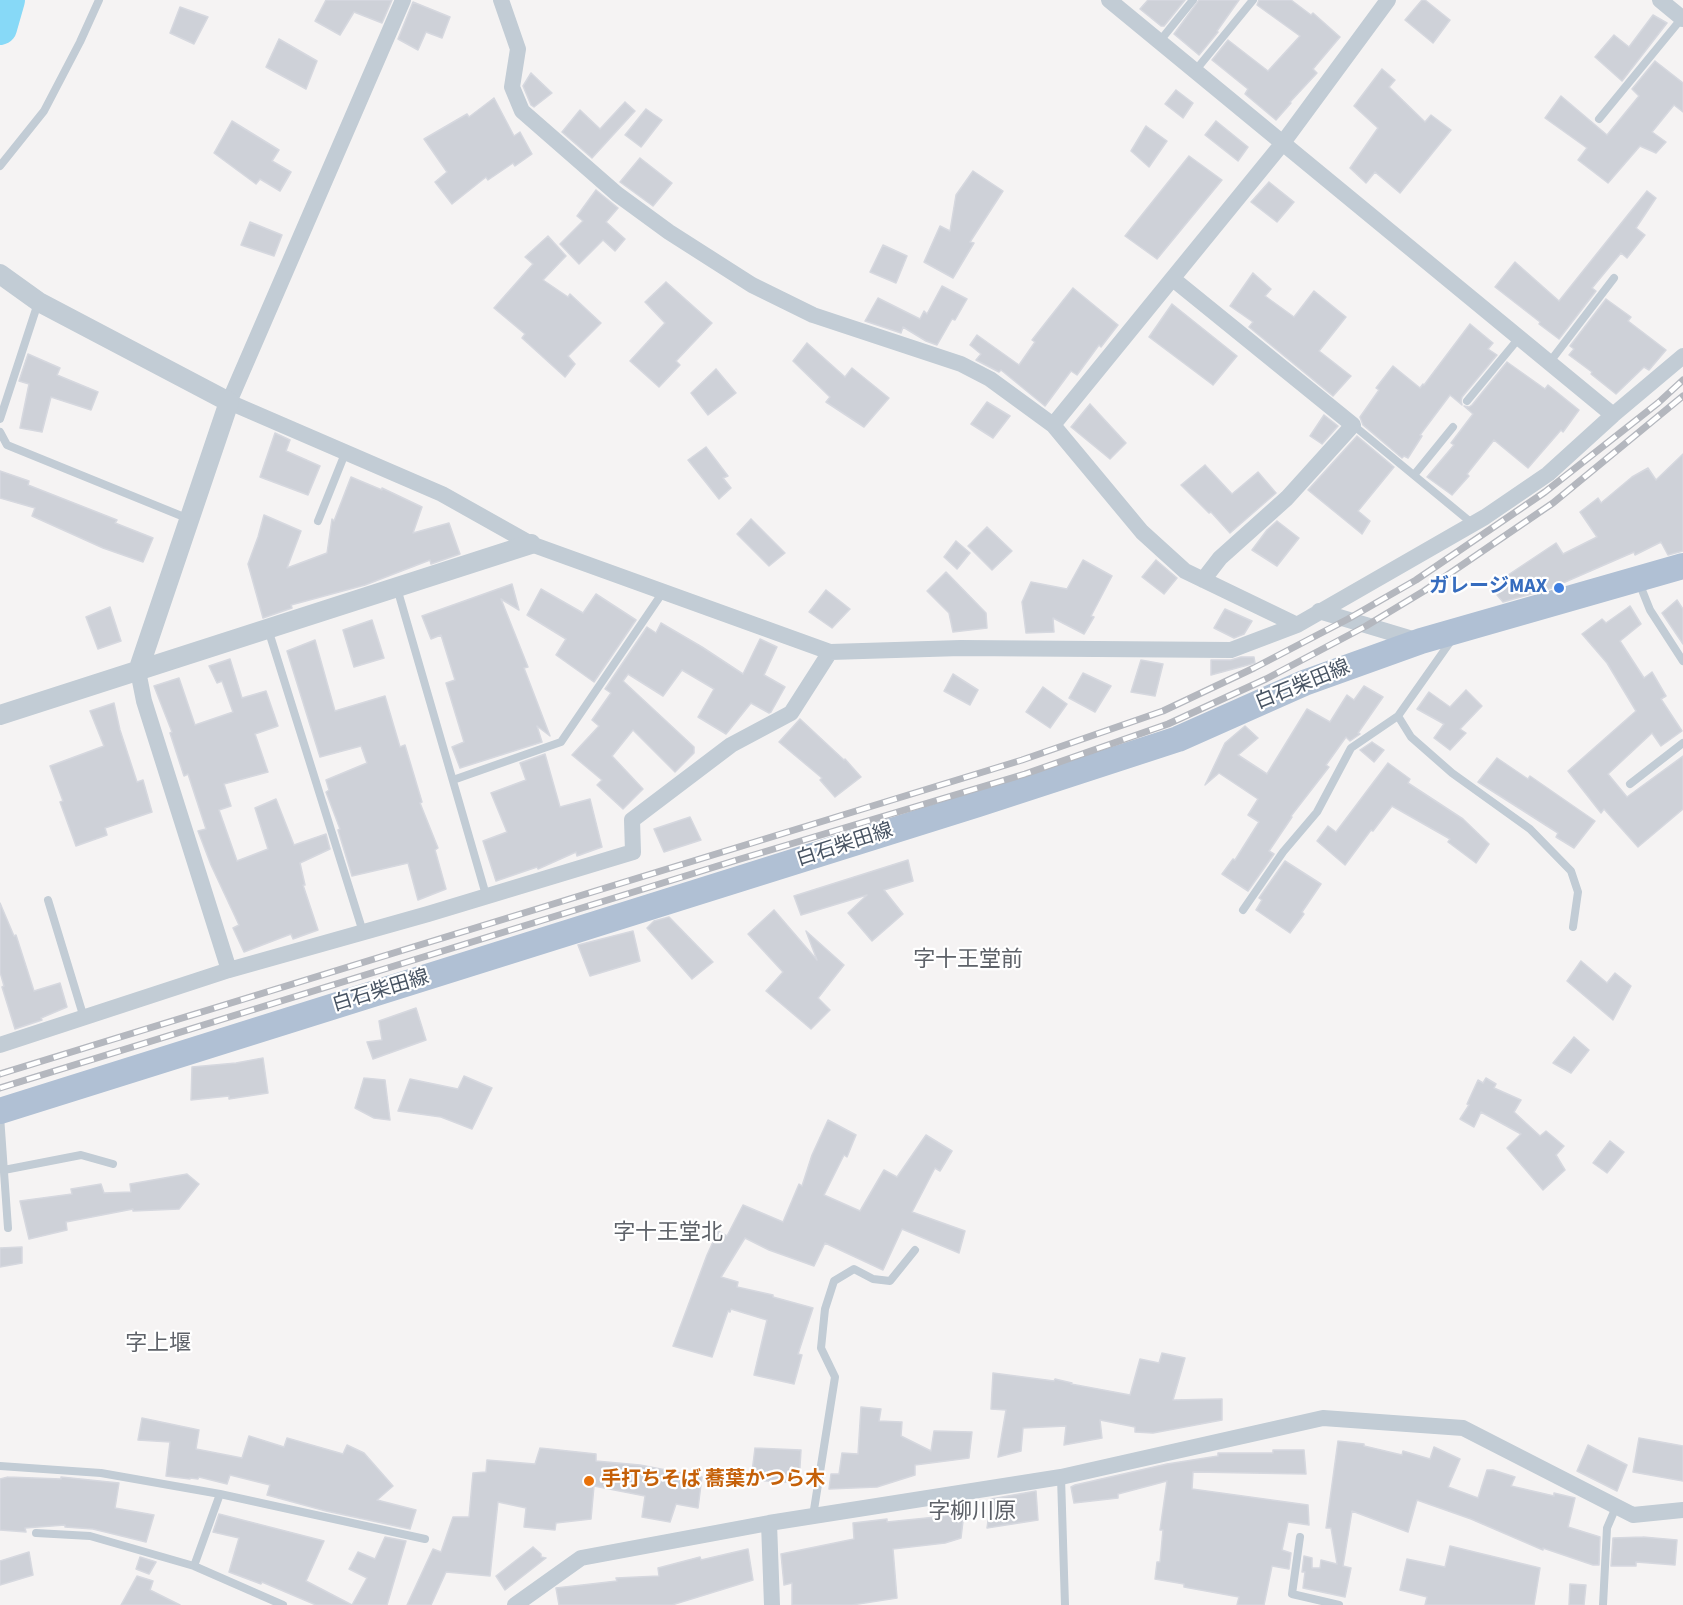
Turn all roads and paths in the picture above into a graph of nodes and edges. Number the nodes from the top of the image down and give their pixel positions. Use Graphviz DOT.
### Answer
graph roads {
  1 [pos="99,0"];
  2 [pos="403,0"];
  3 [pos="501,0"];
  4 [pos="1109,0"];
  5 [pos="1193,0"];
  6 [pos="1253,0"];
  7 [pos="1388,0"];
  8 [pos="1660,0"];
  9 [pos="1682,19"];
  10 [pos="1159,42"];
  11 [pos="1195,71"];
  12 [pos="1599,119"];
  13 [pos="1282,144"];
  14 [pos="0,166"];
  15 [pos="0,274"];
  16 [pos="1614,278"];
  17 [pos="1173,279"];
  18 [pos="39,302"];
  19 [pos="1519,338"];
  20 [pos="1683,356"];
  21 [pos="1549,363"];
  22 [pos="1467,401"];
  23 [pos="229,402"];
  24 [pos="1613,415"];
  25 [pos="0,420"];
  26 [pos="1053,425"];
  27 [pos="1353,425"];
  28 [pos="1453,427"];
  29 [pos="0,432"];
  30 [pos="346,451"];
  31 [pos="1414,475"];
  32 [pos="189,519"];
  33 [pos="318,521"];
  34 [pos="1473,524"];
  35 [pos="531,544"];
  36 [pos="1683,566"];
  37 [pos="1203,580"];
  38 [pos="1638,580"];
  39 [pos="397,587"];
  40 [pos="663,592"];
  41 [pos="1319,610"];
  42 [pos="1297,625"];
  43 [pos="268,629"];
  44 [pos="1458,631"];
  45 [pos="1421,641"];
  46 [pos="830,652"];
  47 [pos="1683,661"];
  48 [pos="138,671"];
  49 [pos="0,715"];
  50 [pos="1398,716"];
  51 [pos="1683,743"];
  52 [pos="453,780"];
  53 [pos="1630,784"];
  54 [pos="486,895"];
  55 [pos="48,900"];
  56 [pos="1243,910"];
  57 [pos="1573,927"];
  58 [pos="363,932"];
  59 [pos="229,970"];
  60 [pos="84,1018"];
  61 [pos="0,1045"];
  62 [pos="0,1113"];
  63 [pos="113,1164"];
  64 [pos="4,1170"];
  65 [pos="8,1227"];
  66 [pos="915,1250"];
  67 [pos="0,1466"];
  68 [pos="1061,1477"];
  69 [pos="220,1494"];
  70 [pos="1616,1507"];
  71 [pos="1683,1510"];
  72 [pos="813,1516"];
  73 [pos="769,1523"];
  74 [pos="36,1533"];
  75 [pos="1300,1538"];
  76 [pos="424,1539"];
  77 [pos="194,1566"];
  78 [pos="278,1604"];
  79 [pos="515,1605"];
  80 [pos="772,1605"];
  81 [pos="1065,1605"];
  82 [pos="1339,1605"];
  83 [pos="1603,1605"];
  1 -- 14 [label="lane"];
  2 -- 23 [label="street"];
  3 -- 26 [label="street"];
  4 -- 10 [label="street"];
  5 -- 10 [label="lane"];
  6 -- 11 [label="lane"];
  7 -- 13 [label="street"];
  8 -- 9 [label="street"];
  9 -- 12 [label="lane"];
  10 -- 11 [label="street"];
  11 -- 13 [label="street"];
  13 -- 17 [label="street"];
  13 -- 19 [label="street"];
  15 -- 18 [label="street"];
  16 -- 21 [label="lane"];
  17 -- 26 [label="street"];
  17 -- 27 [label="street"];
  18 -- 23 [label="street"];
  18 -- 25 [label="lane"];
  19 -- 21 [label="street"];
  19 -- 22 [label="lane"];
  20 -- 24 [label="street"];
  21 -- 24 [label="street"];
  23 -- 30 [label="street"];
  23 -- 32 [label="street"];
  24 -- 34 [label="street"];
  26 -- 37 [label="street"];
  27 -- 31 [label="lane"];
  27 -- 37 [label="street"];
  28 -- 31 [label="lane"];
  29 -- 32 [label="lane"];
  30 -- 33 [label="lane"];
  30 -- 35 [label="street"];
  31 -- 34 [label="lane"];
  32 -- 48 [label="street"];
  34 -- 41 [label="street"];
  35 -- 39 [label="street"];
  35 -- 40 [label="street"];
  36 -- 38 [label="main road, 白石柴田線"];
  37 -- 42 [label="street"];
  38 -- 44 [label="main road, 白石柴田線"];
  38 -- 47 [label="lane"];
  39 -- 43 [label="street"];
  39 -- 52 [label="lane"];
  40 -- 46 [label="street"];
  40 -- 52 [label="lane"];
  41 -- 42 [label="street"];
  41 -- 45 [label="street"];
  42 -- 46 [label="street"];
  43 -- 48 [label="street"];
  43 -- 58 [label="lane"];
  44 -- 45 [label="main road, 白石柴田線"];
  44 -- 50 [label="lane"];
  45 -- 62 [label="main road, 白石柴田線"];
  46 -- 54 [label="street"];
  48 -- 49 [label="street"];
  48 -- 59 [label="street"];
  50 -- 56 [label="lane"];
  50 -- 57 [label="lane"];
  51 -- 53 [label="lane"];
  52 -- 54 [label="lane"];
  54 -- 58 [label="street"];
  55 -- 60 [label="lane"];
  58 -- 59 [label="street"];
  59 -- 60 [label="street"];
  60 -- 61 [label="street"];
  62 -- 64 [label="lane"];
  63 -- 64 [label="lane"];
  64 -- 65 [label="lane"];
  66 -- 72 [label="lane"];
  67 -- 69 [label="lane"];
  68 -- 70 [label="street"];
  68 -- 72 [label="street"];
  68 -- 81 [label="lane"];
  69 -- 76 [label="lane"];
  69 -- 77 [label="lane"];
  70 -- 71 [label="street"];
  70 -- 83 [label="lane"];
  72 -- 73 [label="street"];
  73 -- 79 [label="street"];
  73 -- 80 [label="street"];
  74 -- 77 [label="lane"];
  75 -- 82 [label="lane"];
  77 -- 78 [label="lane"];
}
